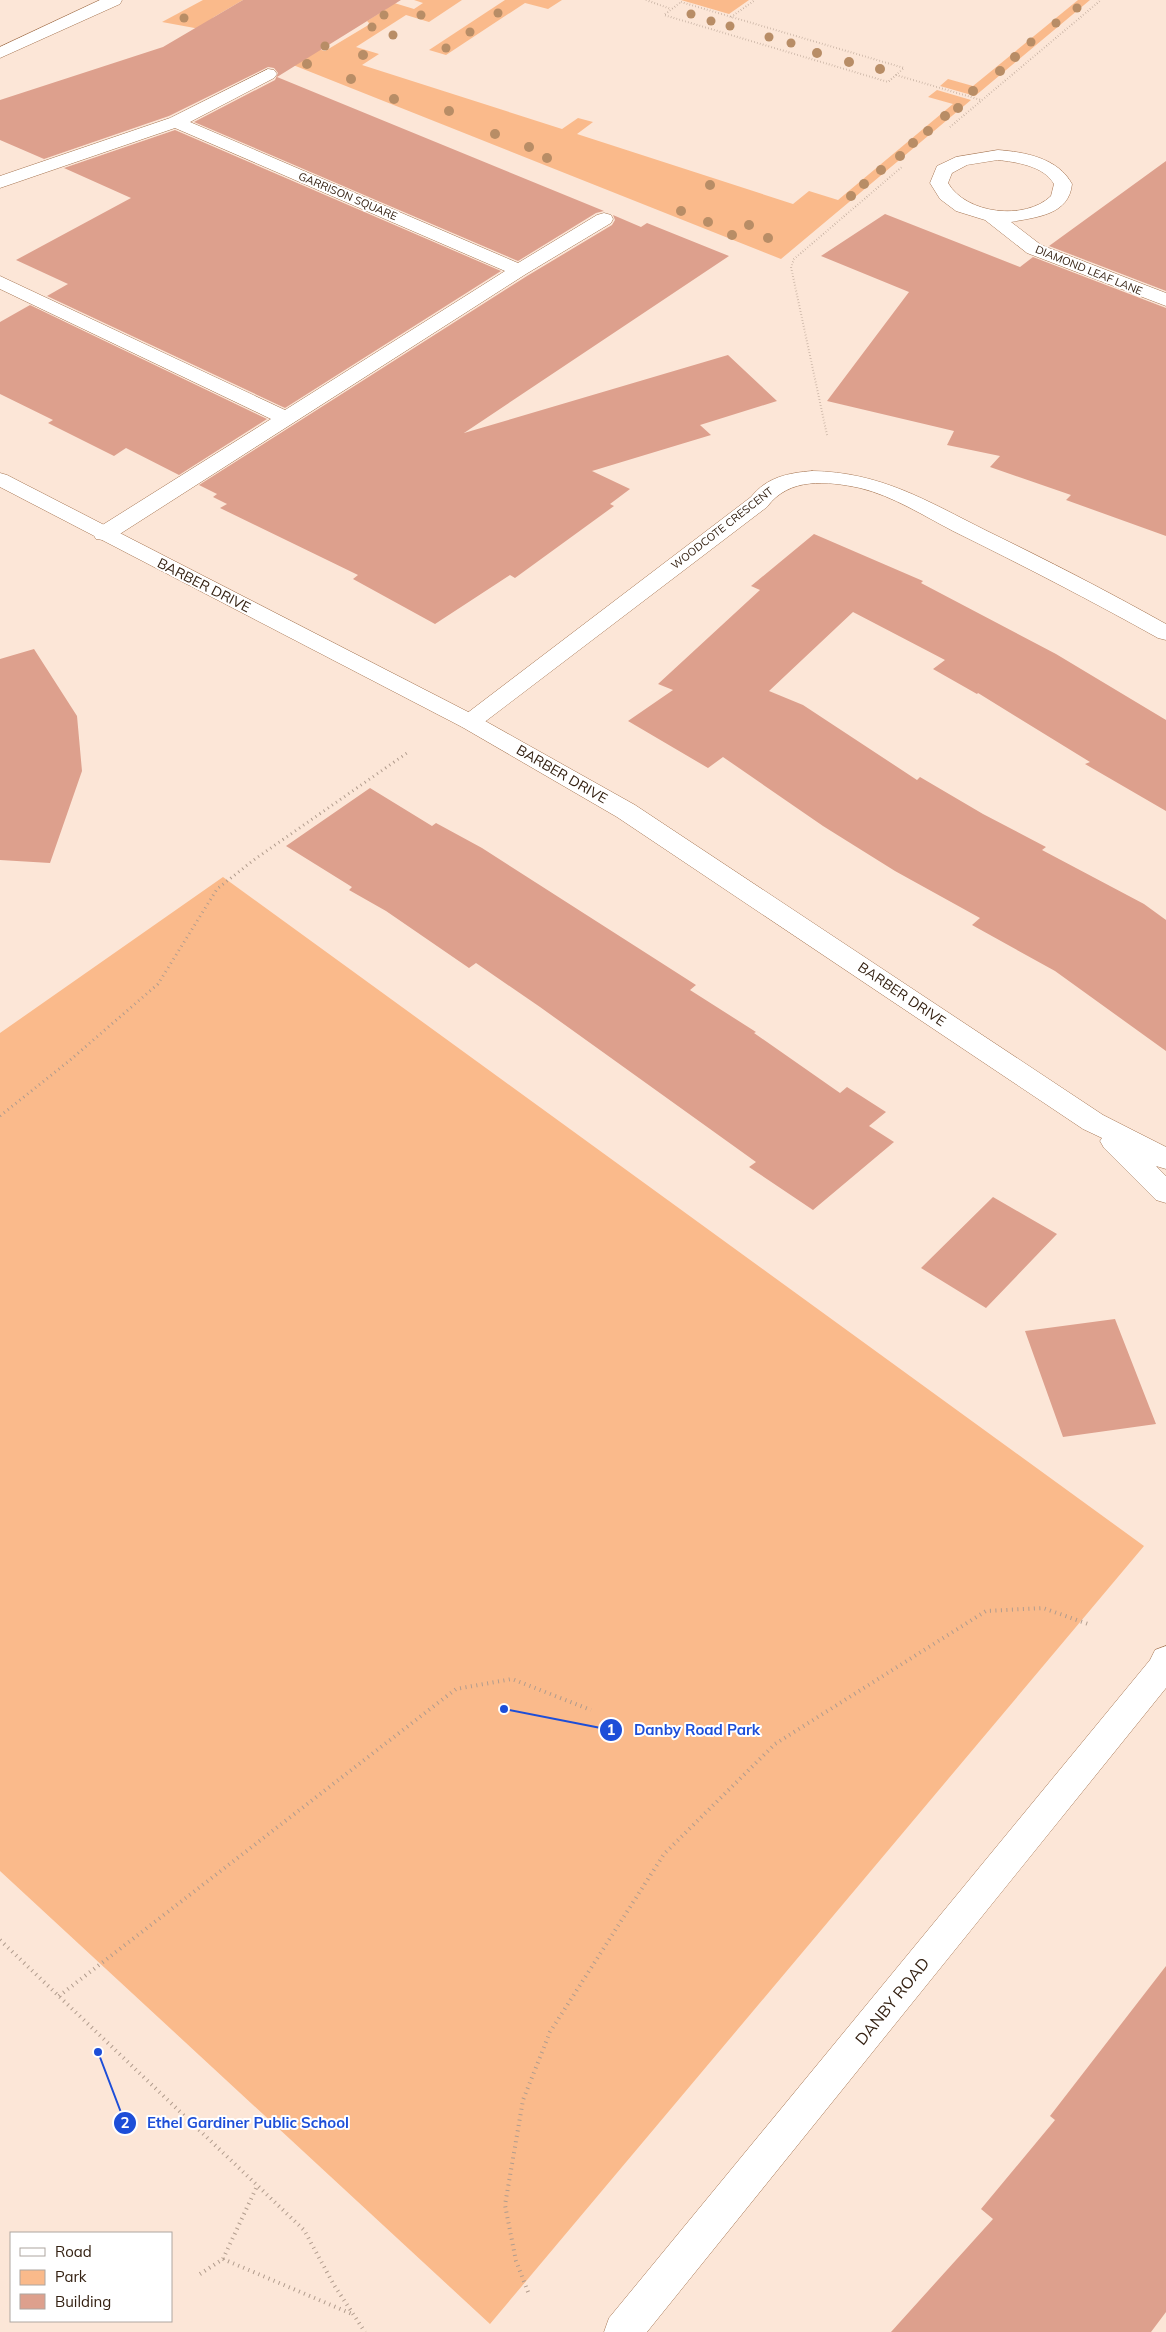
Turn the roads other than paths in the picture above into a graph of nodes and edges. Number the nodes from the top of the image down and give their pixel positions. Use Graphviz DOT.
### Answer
graph roads {
  1 [pos="114,0"];
  2 [pos="0,53"];
  3 [pos="268,74"];
  4 [pos="176,122"];
  5 [pos="0,182"];
  6 [pos="992,216"];
  7 [pos="604,219"];
  8 [pos="519,270"];
  9 [pos="0,282"];
  10 [pos="1166,300"];
  11 [pos="285,418"];
  12 [pos="0,479"];
  13 [pos="104,534"];
  14 [pos="1166,634"];
  15 [pos="470,722"];
  16 [pos="1093,1122"];
  17 [pos="1166,1159"];
  18 [pos="1166,1193"];
  19 [pos="1164,1665"];
  20 [pos="623,2332"];
  1 -- 2 [label="street"];
  3 -- 4 [label="street"];
  4 -- 5 [label="street"];
  4 -- 8 [label="street, GARRISON SQUARE"];
  6 -- 6 [label="street, DIAMOND LEAF LANE"];
  6 -- 10 [label="street, DIAMOND LEAF LANE"];
  7 -- 8 [label="street"];
  8 -- 11 [label="street"];
  9 -- 11 [label="street"];
  11 -- 13 [label="street"];
  12 -- 13 [label="street, BARBER DRIVE"];
  13 -- 15 [label="street, BARBER DRIVE"];
  14 -- 15 [label="street, WOODCOTE CRESCENT"];
  15 -- 16 [label="street, BARBER DRIVE"];
  16 -- 17 [label="street, BARBER DRIVE"];
  16 -- 18 [label="street, BARBER DRIVE"];
  19 -- 20 [label="street, DANBY ROAD"];
}
